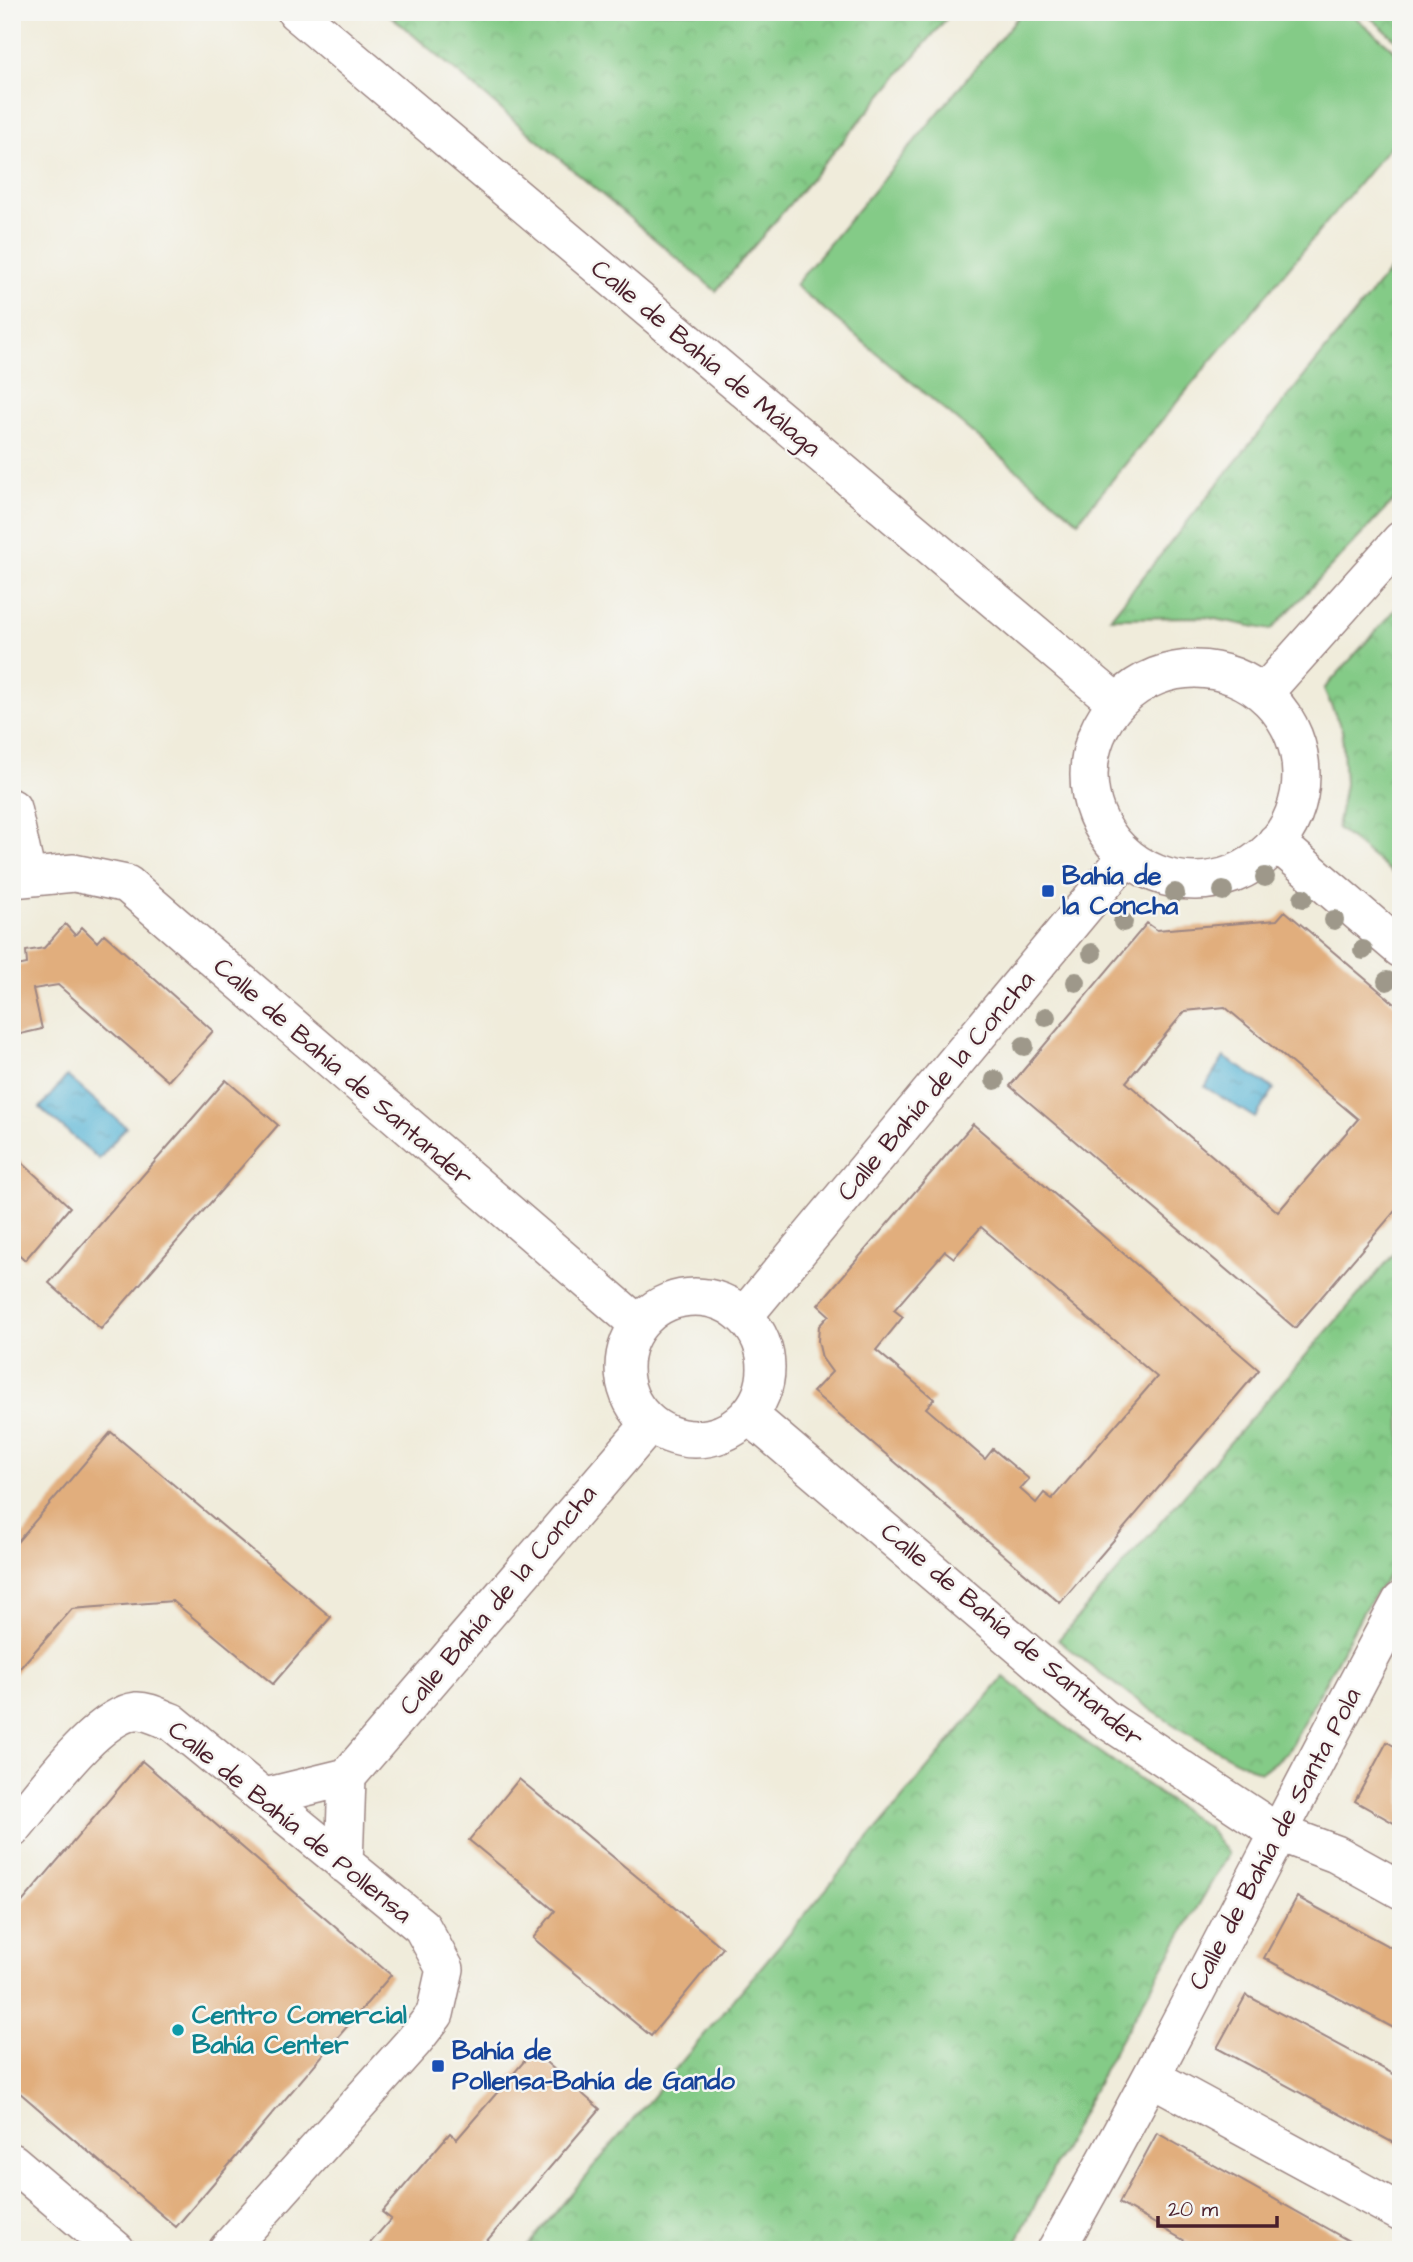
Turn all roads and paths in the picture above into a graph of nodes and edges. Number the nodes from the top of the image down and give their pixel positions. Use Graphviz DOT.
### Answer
graph roads {
  1 [pos="296,12"];
  2 [pos="1401,540"];
  3 [pos="1264,693"];
  4 [pos="1117,703"];
  5 [pos="12,808"];
  6 [pos="1276,842"];
  7 [pos="1127,856"];
  8 [pos="20,878"];
  9 [pos="1401,949"];
  10 [pos="744,1315"];
  11 [pos="638,1324"];
  12 [pos="750,1416"];
  13 [pos="650,1424"];
  14 [pos="1401,1601"];
  15 [pos="346,1777"];
  16 [pos="265,1797"];
  17 [pos="12,1829"];
  18 [pos="1277,1832"];
  19 [pos="344,1864"];
  20 [pos="1401,1890"];
  21 [pos="1151,2077"];
  22 [pos="12,2162"];
  23 [pos="1401,2213"];
  24 [pos="116,2250"];
  25 [pos="227,2250"];
  26 [pos="1056,2250"];
  1 -- 4 [label="street, Calle de Bahía de Málaga"];
  2 -- 3 [label="street"];
  3 -- 4 [label="street"];
  3 -- 6 [label="street"];
  4 -- 7 [label="street"];
  5 -- 8 [label="street, Calle de Bahía de Santander"];
  6 -- 7 [label="street"];
  6 -- 9 [label="street"];
  7 -- 10 [label="street, Calle Bahía de la Concha"];
  8 -- 11 [label="street, Calle de Bahía de Santander"];
  10 -- 11 [label="street"];
  10 -- 12 [label="street"];
  11 -- 13 [label="street"];
  12 -- 13 [label="street"];
  12 -- 18 [label="street, Calle de Bahía de Santander"];
  13 -- 15 [label="street, Calle Bahía de la Concha"];
  14 -- 18 [label="street, Calle de Bahía de Santa Pola"];
  15 -- 16 [label="street"];
  15 -- 19 [label="street"];
  16 -- 17 [label="street, Calle de Bahía de Pollensa"];
  16 -- 19 [label="street, Calle de Bahía de Pollensa"];
  18 -- 20 [label="street, Calle de Bahía de Santander"];
  18 -- 21 [label="street, Calle de Bahía de Santa Pola"];
  19 -- 25 [label="street, Calle de Bahía de Pollensa"];
  21 -- 23 [label="street"];
  21 -- 26 [label="street, Calle de Bahía de Santa Pola"];
  22 -- 24 [label="street"];
}
